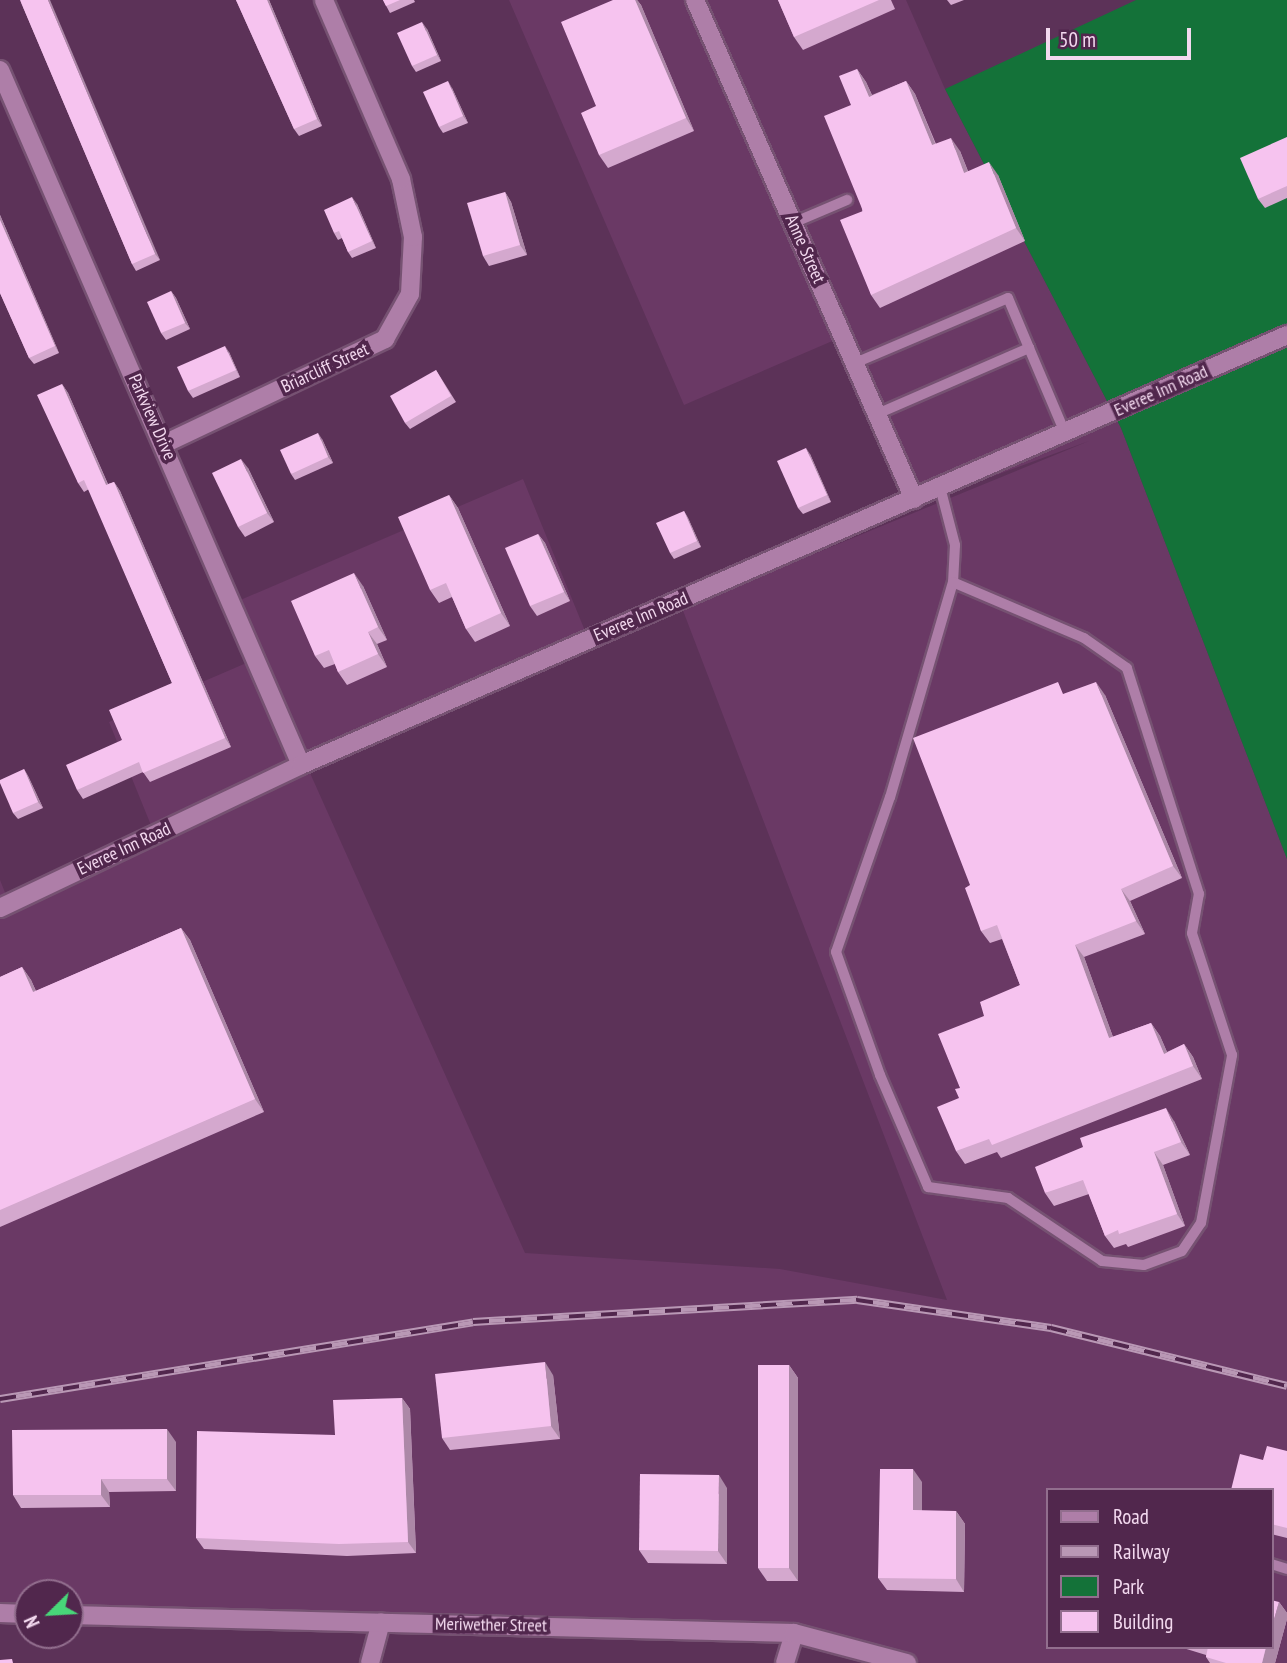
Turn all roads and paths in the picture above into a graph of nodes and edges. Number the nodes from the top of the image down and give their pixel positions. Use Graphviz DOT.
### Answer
graph roads {
  1 [pos="324,0"];
  2 [pos="695,0"];
  3 [pos="0,70"];
  4 [pos="847,200"];
  5 [pos="793,223"];
  6 [pos="1287,335"];
  7 [pos="1029,348"];
  8 [pos="855,363"];
  9 [pos="877,414"];
  10 [pos="1065,433"];
  11 [pos="164,444"];
  12 [pos="940,487"];
  13 [pos="914,499"];
  14 [pos="953,582"];
  15 [pos="301,765"];
  16 [pos="0,908"];
  17 [pos="84,1615"];
  18 [pos="381,1622"];
  19 [pos="794,1633"];
  20 [pos="370,1663"];
  21 [pos="785,1663"];
  22 [pos="907,1663"];
  1 -- 11 [label="street, Briarcliff Street"];
  2 -- 5 [label="street, Anne Street"];
  3 -- 11 [label="street, Parkview Drive"];
  4 -- 5 [label="lane"];
  5 -- 8 [label="street, Anne Street"];
  6 -- 10 [label="street, Everee Inn Road"];
  7 -- 8 [label="lane"];
  7 -- 9 [label="lane"];
  7 -- 10 [label="lane"];
  8 -- 9 [label="street, Anne Street"];
  9 -- 13 [label="street, Anne Street"];
  10 -- 12 [label="street, Everee Inn Road"];
  11 -- 15 [label="street, Parkview Drive"];
  12 -- 13 [label="street, Everee Inn Road"];
  12 -- 14 [label="lane"];
  13 -- 15 [label="street, Everee Inn Road"];
  14 -- 14 [label="lane"];
  15 -- 16 [label="street, Everee Inn Road"];
  17 -- 18 [label="street, Meriwether Street"];
  18 -- 19 [label="street, Meriwether Street"];
  18 -- 20 [label="street"];
  19 -- 21 [label="street"];
  19 -- 22 [label="street, Meriwether Street"];
}
